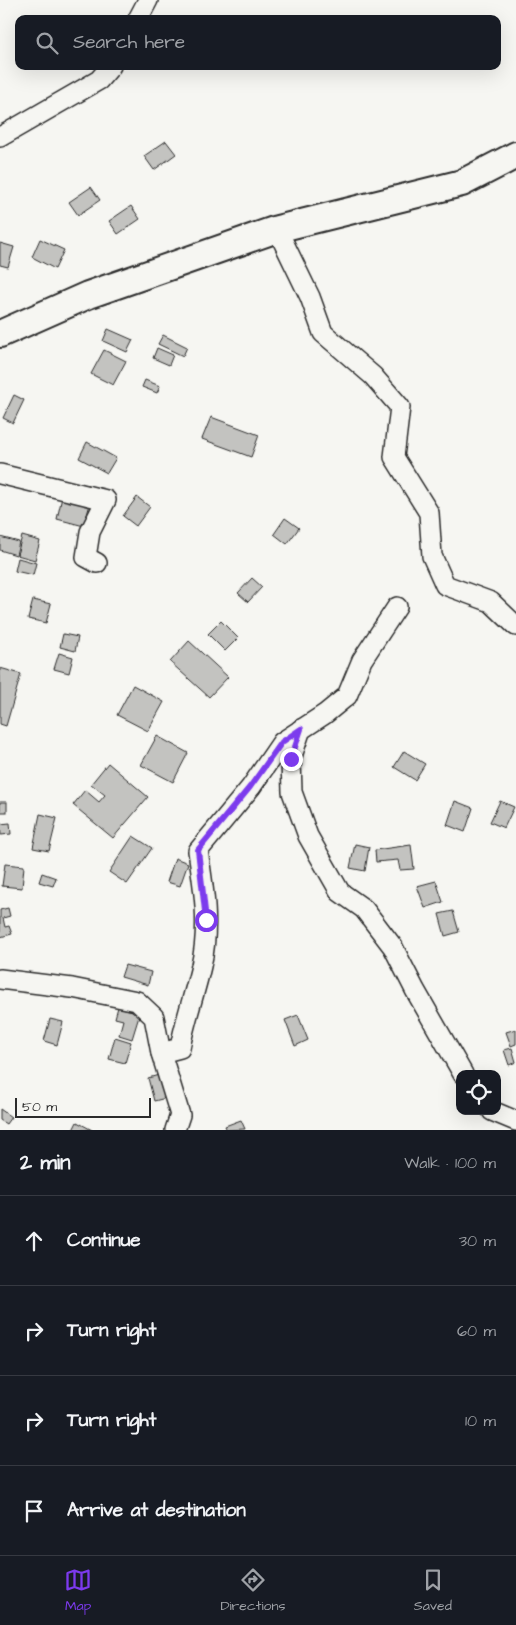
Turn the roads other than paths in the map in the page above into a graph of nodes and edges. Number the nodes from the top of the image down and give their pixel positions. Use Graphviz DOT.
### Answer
graph roads {
  1 [pos="148,0"];
  2 [pos="140,15"];
  3 [pos="108,70"];
  4 [pos="0,137"];
  5 [pos="516,155"];
  6 [pos="277,229"];
  7 [pos="0,334"];
  8 [pos="0,474"];
  9 [pos="97,563"];
  10 [pos="397,607"];
  11 [pos="516,626"];
  12 [pos="301,729"];
  13 [pos="0,979"];
  14 [pos="161,1053"];
  15 [pos="461,1070"];
  16 [pos="501,1115"];
  17 [pos="516,1121"];
  18 [pos="175,1130"];
  1 -- 2 [label="street"];
  3 -- 4 [label="street"];
  5 -- 6 [label="highway"];
  6 -- 7 [label="highway"];
  6 -- 11 [label="street"];
  8 -- 9 [label="street"];
  10 -- 12 [label="street"];
  12 -- 14 [label="street"];
  12 -- 15 [label="street"];
  13 -- 14 [label="street"];
  14 -- 18 [label="street"];
  16 -- 17 [label="street"];
}
